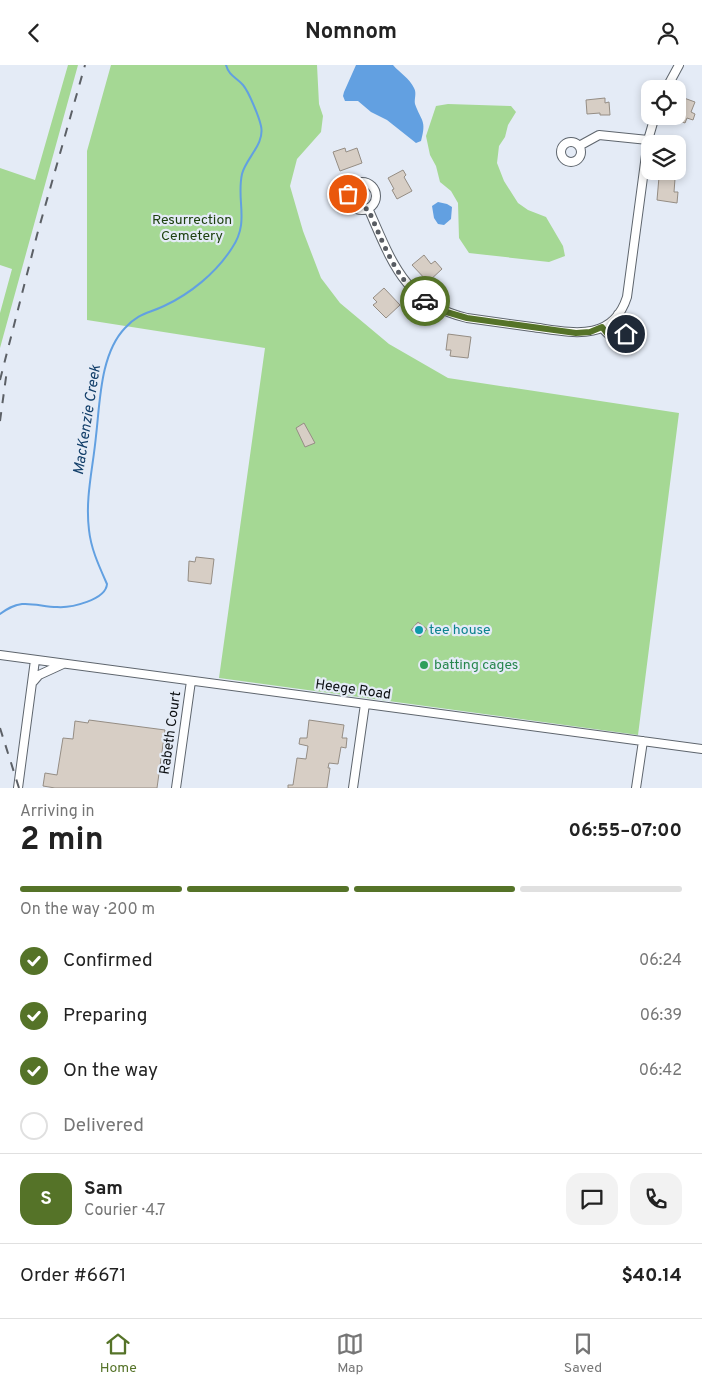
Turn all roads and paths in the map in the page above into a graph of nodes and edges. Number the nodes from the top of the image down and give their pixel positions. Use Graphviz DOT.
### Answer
graph roads {
  1 [pos="680,65"];
  2 [pos="671,80"];
  3 [pos="641,139"];
  4 [pos="579,146"];
  5 [pos="643,180"];
  6 [pos="368,209"];
  7 [pos="618,314"];
  8 [pos="602,327"];
  9 [pos="0,655"];
  10 [pos="35,660"];
  11 [pos="63,664"];
  12 [pos="191,681"];
  13 [pos="33,682"];
  14 [pos="365,704"];
  15 [pos="643,741"];
  16 [pos="702,749"];
  17 [pos="18,788"];
  18 [pos="176,788"];
  19 [pos="353,788"];
  20 [pos="636,788"];
  1 -- 2 [label="street"];
  3 -- 4 [label="street"];
  5 -- 7 [label="street"];
  6 -- 8 [label="street"];
  7 -- 8 [label="street"];
  7 -- 8 [label="street"];
  9 -- 10 [label="street, Heege Road"];
  10 -- 11 [label="street, Heege Road"];
  10 -- 13 [label="street"];
  11 -- 12 [label="street, Heege Road"];
  11 -- 13 [label="street"];
  12 -- 14 [label="street, Heege Road"];
  12 -- 18 [label="street, Rabeth Court"];
  13 -- 17 [label="street"];
  14 -- 15 [label="street, Heege Road"];
  14 -- 19 [label="street"];
  15 -- 16 [label="street, Heege Road"];
  15 -- 20 [label="street"];
}
